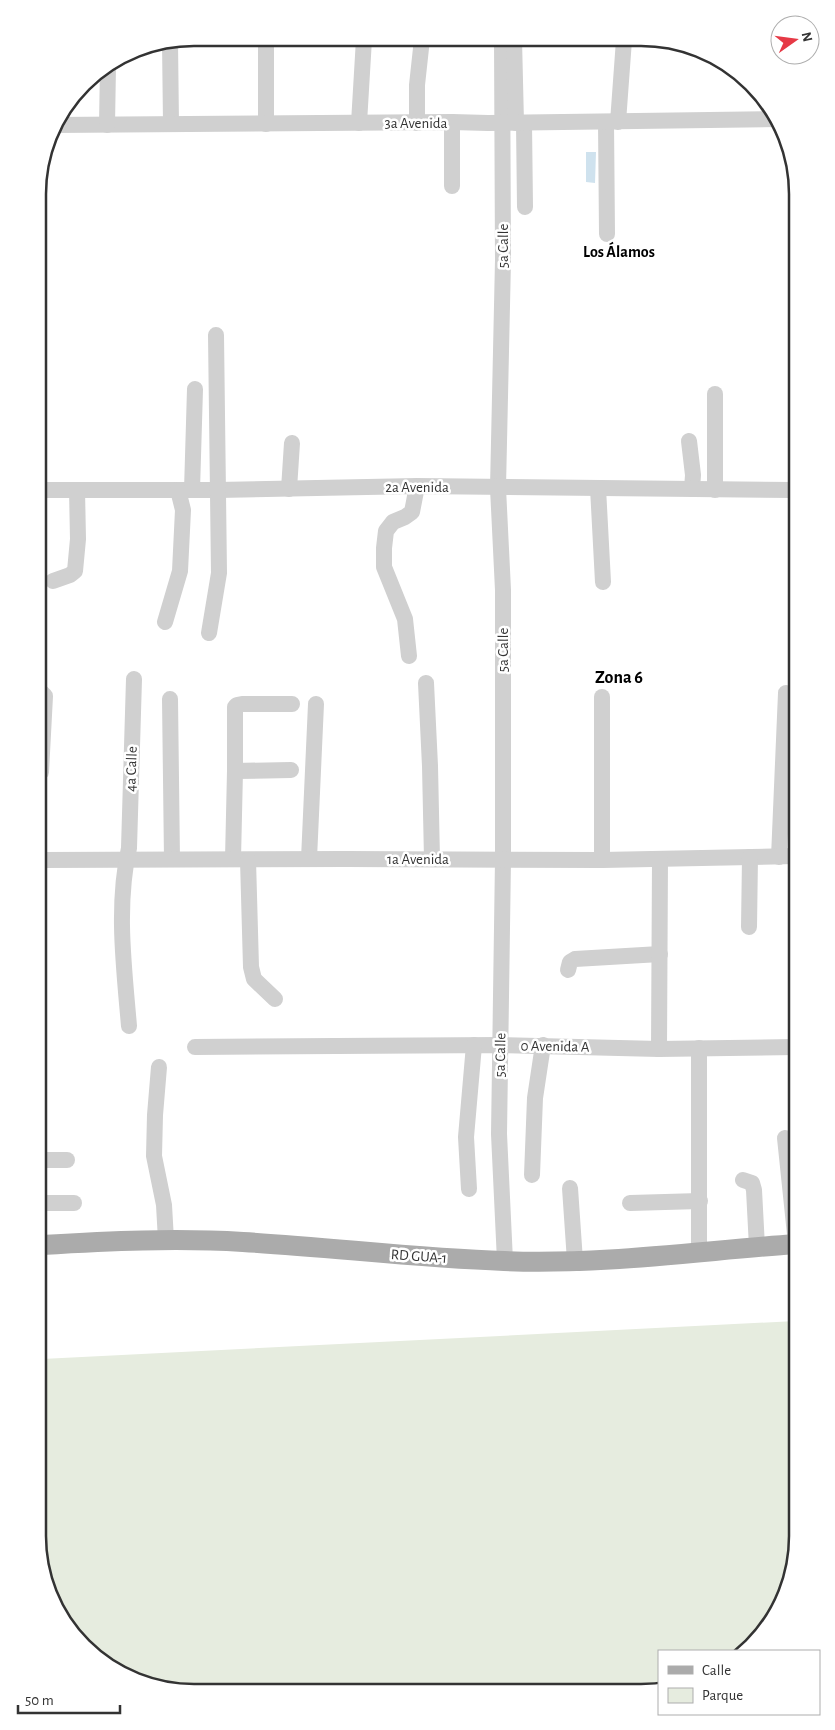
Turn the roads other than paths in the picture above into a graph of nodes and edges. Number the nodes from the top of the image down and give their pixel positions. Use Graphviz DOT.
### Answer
graph roads {
  1 [pos="421,46"];
  2 [pos="503,46"];
  3 [pos="514,46"];
  4 [pos="623,46"];
  5 [pos="266,47"];
  6 [pos="363,47"];
  7 [pos="170,49"];
  8 [pos="108,74"];
  9 [pos="768,119"];
  10 [pos="66,121"];
  11 [pos="452,122"];
  12 [pos="612,122"];
  13 [pos="359,123"];
  14 [pos="416,123"];
  15 [pos="515,123"];
  16 [pos="171,124"];
  17 [pos="266,124"];
  18 [pos="106,125"];
  19 [pos="452,186"];
  20 [pos="525,207"];
  21 [pos="607,234"];
  22 [pos="216,335"];
  23 [pos="195,389"];
  24 [pos="715,394"];
  25 [pos="689,441"];
  26 [pos="292,443"];
  27 [pos="416,486"];
  28 [pos="498,488"];
  29 [pos="598,488"];
  30 [pos="289,489"];
  31 [pos="692,489"];
  32 [pos="47,490"];
  33 [pos="77,490"];
  34 [pos="185,490"];
  35 [pos="218,490"];
  36 [pos="715,490"];
  37 [pos="789,490"];
  38 [pos="54,582"];
  39 [pos="603,582"];
  40 [pos="165,622"];
  41 [pos="209,633"];
  42 [pos="409,656"];
  43 [pos="134,679"];
  44 [pos="426,683"];
  45 [pos="786,693"];
  46 [pos="602,697"];
  47 [pos="170,699"];
  48 [pos="292,704"];
  49 [pos="316,704"];
  50 [pos="291,770"];
  51 [pos="235,771"];
  52 [pos="787,856"];
  53 [pos="750,857"];
  54 [pos="127,859"];
  55 [pos="172,859"];
  56 [pos="241,859"];
  57 [pos="309,859"];
  58 [pos="432,859"];
  59 [pos="503,859"];
  60 [pos="660,859"];
  61 [pos="47,860"];
  62 [pos="602,860"];
  63 [pos="749,927"];
  64 [pos="660,954"];
  65 [pos="568,970"];
  66 [pos="275,999"];
  67 [pos="129,1026"];
  68 [pos="474,1045"];
  69 [pos="500,1045"];
  70 [pos="543,1045"];
  71 [pos="195,1047"];
  72 [pos="788,1047"];
  73 [pos="700,1048"];
  74 [pos="659,1049"];
  75 [pos="160,1067"];
  76 [pos="785,1138"];
  77 [pos="46,1160"];
  78 [pos="67,1160"];
  79 [pos="788,1170"];
  80 [pos="532,1175"];
  81 [pos="743,1180"];
  82 [pos="469,1188"];
  83 [pos="570,1188"];
  84 [pos="700,1201"];
  85 [pos="46,1203"];
  86 [pos="74,1203"];
  87 [pos="630,1203"];
  88 [pos="166,1240"];
  89 [pos="46,1245"];
  90 [pos="788,1245"];
  91 [pos="757,1247"];
  92 [pos="699,1252"];
  93 [pos="505,1261"];
  94 [pos="575,1261"];
  1 -- 14 [label="street"];
  2 -- 15 [label="street, 5a Calle"];
  3 -- 15 [label="street"];
  4 -- 12 [label="street"];
  5 -- 17 [label="street"];
  6 -- 13 [label="street"];
  7 -- 16 [label="street"];
  8 -- 18 [label="street"];
  9 -- 12 [label="street, 3a Avenida"];
  10 -- 18 [label="street, 3a Avenida"];
  11 -- 14 [label="street, 3a Avenida"];
  11 -- 15 [label="street, 3a Avenida"];
  11 -- 19 [label="street"];
  12 -- 15 [label="street, 3a Avenida"];
  12 -- 21 [label="street"];
  13 -- 14 [label="street, 3a Avenida"];
  13 -- 17 [label="street, 3a Avenida"];
  15 -- 20 [label="street"];
  15 -- 28 [label="street, 5a Calle"];
  16 -- 17 [label="street, 3a Avenida"];
  16 -- 18 [label="street, 3a Avenida"];
  22 -- 35 [label="street"];
  23 -- 34 [label="street"];
  24 -- 36 [label="street"];
  25 -- 31 [label="street"];
  26 -- 30 [label="street"];
  27 -- 28 [label="street, 2a Avenida"];
  27 -- 30 [label="street, 2a Avenida"];
  27 -- 42 [label="street"];
  28 -- 29 [label="street, 2a Avenida"];
  28 -- 59 [label="street, 5a Calle"];
  29 -- 31 [label="street, 2a Avenida"];
  29 -- 39 [label="street"];
  30 -- 35 [label="street, 2a Avenida"];
  31 -- 36 [label="street, 2a Avenida"];
  32 -- 33 [label="street, 2a Avenida"];
  33 -- 34 [label="street, 2a Avenida"];
  33 -- 38 [label="street"];
  34 -- 35 [label="street, 2a Avenida"];
  34 -- 40 [label="street"];
  35 -- 41 [label="street"];
  36 -- 37 [label="street, 2a Avenida"];
  43 -- 54 [label="street, 4a Calle"];
  44 -- 58 [label="street"];
  45 -- 52 [label="street"];
  46 -- 62 [label="street"];
  47 -- 55 [label="street"];
  48 -- 51 [label="street"];
  49 -- 57 [label="street"];
  50 -- 51 [label="street"];
  51 -- 56 [label="street"];
  52 -- 53 [label="street, 1a Avenida"];
  53 -- 60 [label="street, 1a Avenida"];
  53 -- 63 [label="street"];
  54 -- 55 [label="street, 1a Avenida"];
  54 -- 61 [label="street, 1a Avenida"];
  54 -- 67 [label="street, 4a Calle"];
  55 -- 56 [label="street, 1a Avenida"];
  56 -- 57 [label="street, 1a Avenida"];
  56 -- 66 [label="street"];
  57 -- 58 [label="street, 1a Avenida"];
  58 -- 59 [label="street, 1a Avenida"];
  59 -- 62 [label="street, 1a Avenida"];
  59 -- 69 [label="street, 5a Calle"];
  60 -- 62 [label="street, 1a Avenida"];
  60 -- 64 [label="street"];
  64 -- 65 [label="street"];
  64 -- 74 [label="street"];
  68 -- 69 [label="street, 0 Avenida A"];
  68 -- 71 [label="street, 0 Avenida A"];
  68 -- 82 [label="street"];
  69 -- 70 [label="street, 0 Avenida A"];
  69 -- 93 [label="street, 5a Calle"];
  70 -- 74 [label="street, 0 Avenida A"];
  70 -- 80 [label="street"];
  72 -- 73 [label="street, 0 Avenida A"];
  73 -- 74 [label="street, 0 Avenida A"];
  73 -- 84 [label="street"];
  75 -- 88 [label="street"];
  76 -- 79 [label="street"];
  77 -- 78 [label="street"];
  81 -- 91 [label="street"];
  83 -- 94 [label="street"];
  84 -- 87 [label="street"];
  84 -- 92 [label="street"];
  85 -- 86 [label="street"];
  88 -- 89 [label="main road, RD GUA-1"];
  88 -- 93 [label="main road, RD GUA-1"];
  90 -- 91 [label="main road, RD GUA-1"];
  91 -- 92 [label="main road, RD GUA-1"];
  92 -- 94 [label="main road, RD GUA-1"];
  93 -- 94 [label="main road, RD GUA-1"];
}
